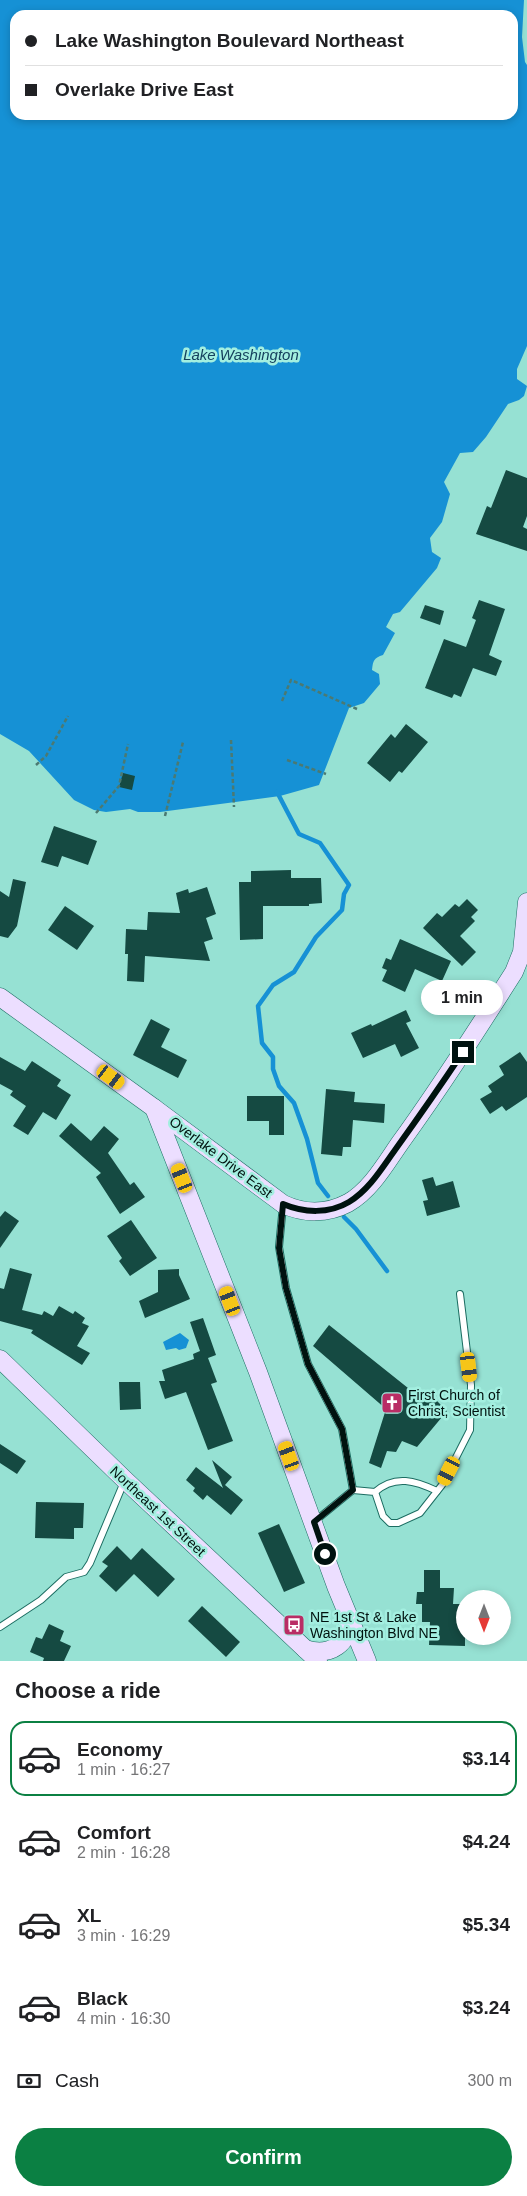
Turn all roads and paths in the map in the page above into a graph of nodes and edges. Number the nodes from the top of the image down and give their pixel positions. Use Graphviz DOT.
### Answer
graph roads {
  1 [pos="282,700"];
  2 [pos="357,709"];
  3 [pos="68,716"];
  4 [pos="231,740"];
  5 [pos="183,742"];
  6 [pos="128,744"];
  7 [pos="287,760"];
  8 [pos="36,765"];
  9 [pos="326,774"];
  10 [pos="234,807"];
  11 [pos="96,813"];
  12 [pos="165,816"];
  13 [pos="527,902"];
  14 [pos="0,997"];
  15 [pos="154,1108"];
  16 [pos="198,1140"];
  17 [pos="175,1160"];
  18 [pos="283,1204"];
  19 [pos="460,1294"];
  20 [pos="0,1359"];
  21 [pos="125,1480"];
  22 [pos="353,1490"];
  23 [pos="437,1491"];
  24 [pos="375,1492"];
  25 [pos="314,1522"];
  26 [pos="348,1615"];
  27 [pos="0,1627"];
  28 [pos="311,1655"];
  29 [pos="367,1661"];
  1 -- 2 [label="path"];
  3 -- 8 [label="path"];
  4 -- 10 [label="path"];
  5 -- 12 [label="path"];
  6 -- 11 [label="path"];
  7 -- 9 [label="path"];
  13 -- 18 [label="main road, Overlake Drive East"];
  14 -- 15 [label="main road, Overlake Drive East"];
  15 -- 16 [label="main road, Overlake Drive East"];
  15 -- 17 [label="main road"];
  16 -- 17 [label="main road"];
  16 -- 18 [label="main road, Overlake Drive East"];
  17 -- 25 [label="main road"];
  18 -- 22 [label="lane"];
  19 -- 23 [label="lane"];
  20 -- 21 [label="main road, Northeast 1st Street"];
  21 -- 27 [label="lane"];
  21 -- 28 [label="main road, Northeast 1st Street"];
  22 -- 24 [label="lane"];
  22 -- 25 [label="lane"];
  23 -- 24 [label="lane"];
  23 -- 24 [label="lane"];
  25 -- 26 [label="main road"];
  26 -- 28 [label="main road"];
  26 -- 29 [label="main road"];
}
